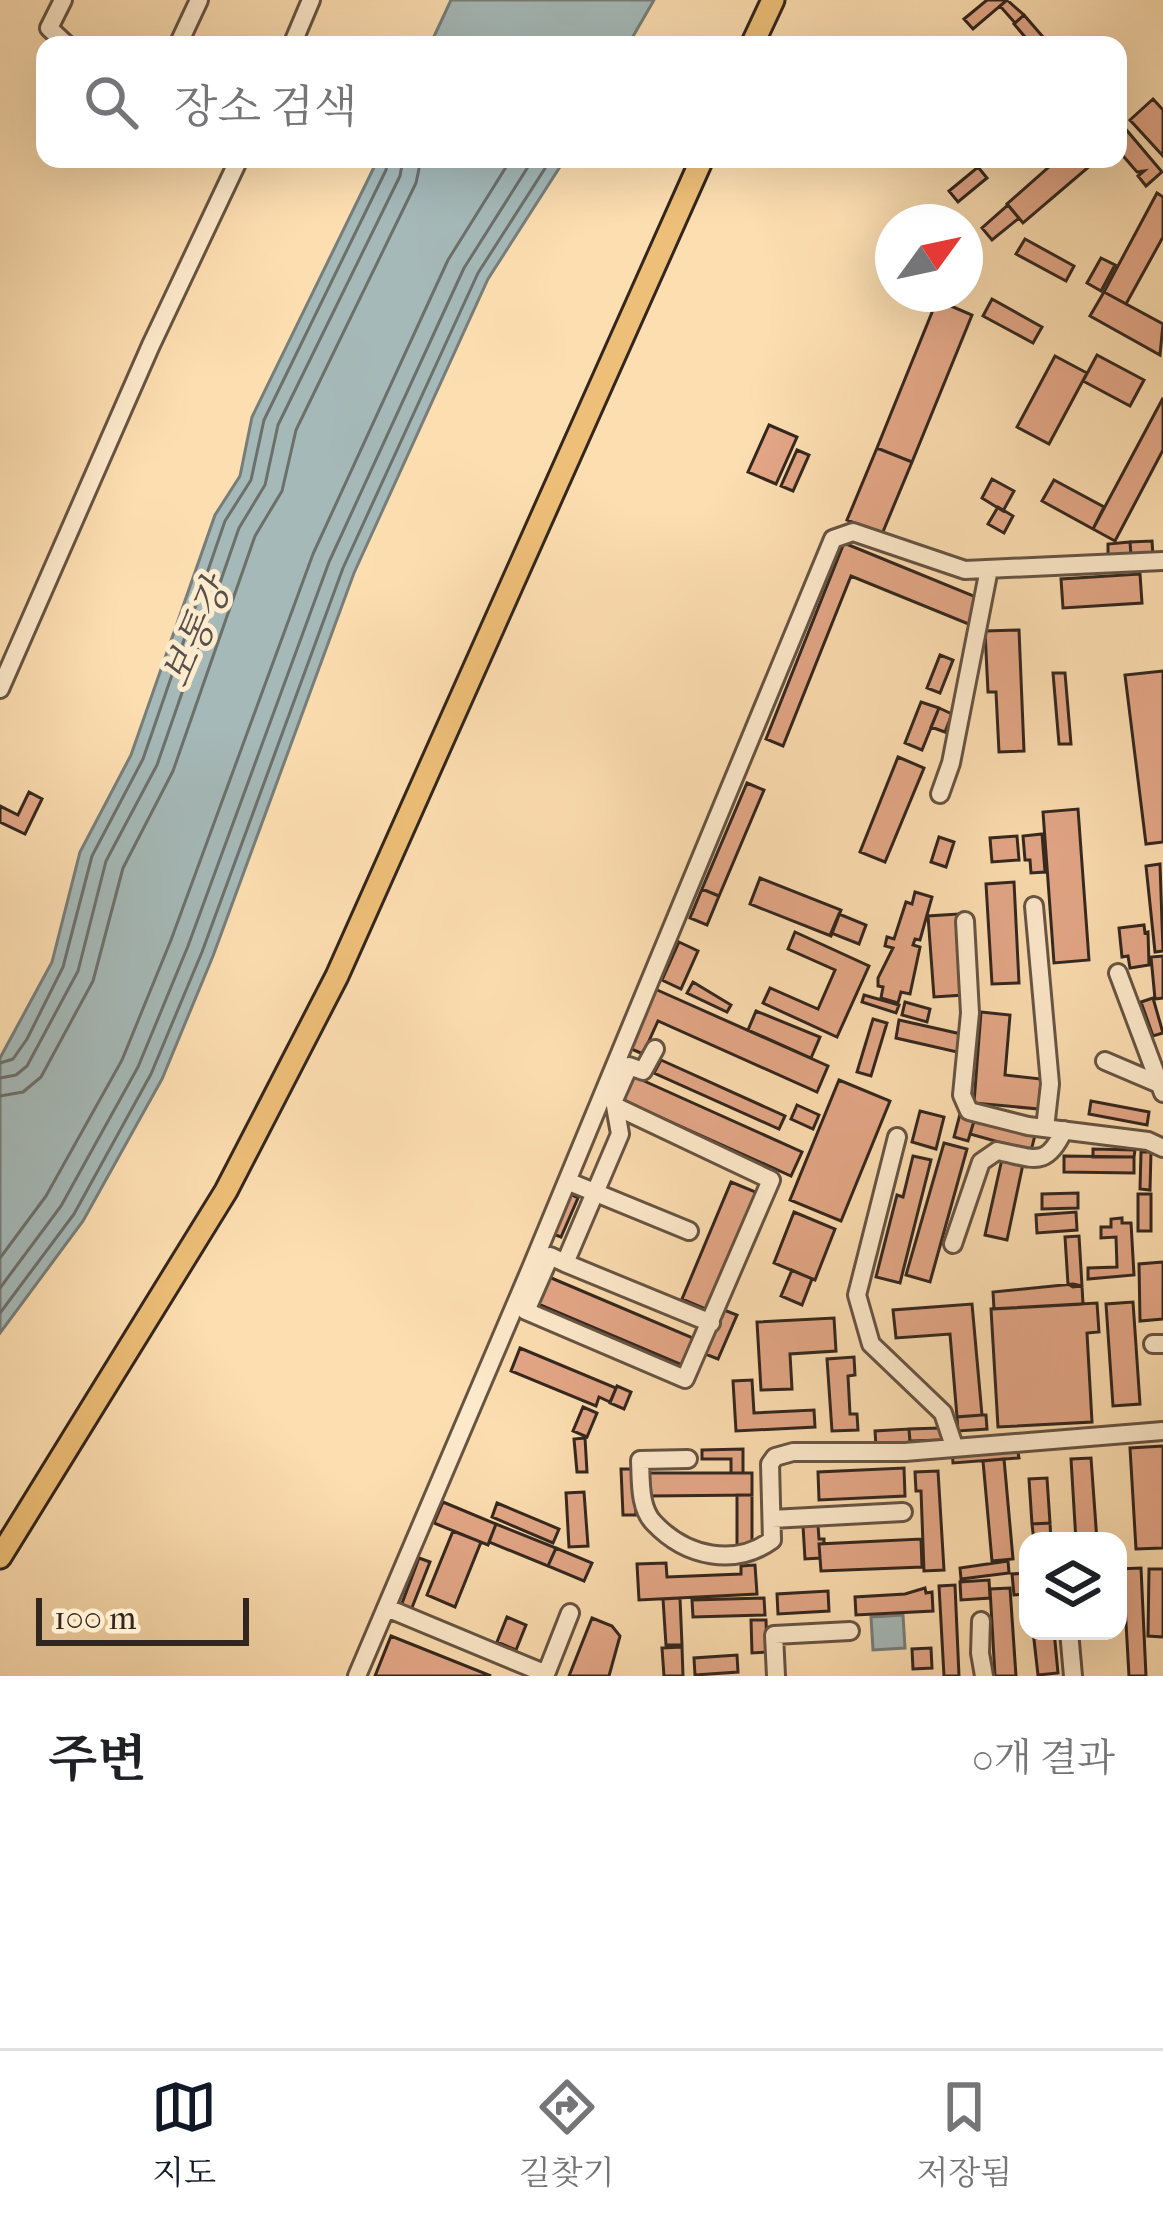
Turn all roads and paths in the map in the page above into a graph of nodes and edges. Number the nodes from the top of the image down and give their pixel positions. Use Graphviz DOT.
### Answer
graph roads {
  1 [pos="63,0"];
  2 [pos="199,0"];
  3 [pos="311,0"];
  4 [pos="772,0"];
  5 [pos="58,36"];
  6 [pos="182,36"];
  7 [pos="296,36"];
  8 [pos="756,36"];
  9 [pos="235,168"];
  10 [pos="698,168"];
  11 [pos="1163,561"];
  12 [pos="989,569"];
  13 [pos="0,689"];
  14 [pos="940,794"];
  15 [pos="1034,906"];
  16 [pos="965,921"];
  17 [pos="1118,974"];
  18 [pos="655,1048"];
  19 [pos="1105,1061"];
  20 [pos="1161,1088"];
  21 [pos="617,1107"];
  22 [pos="1054,1129"];
  23 [pos="897,1136"];
  24 [pos="1163,1148"];
  25 [pos="567,1181"];
  26 [pos="596,1193"];
  27 [pos="688,1231"];
  28 [pos="953,1244"];
  29 [pos="565,1263"];
  30 [pos="711,1322"];
  31 [pos="1163,1431"];
  32 [pos="954,1446"];
  33 [pos="688,1459"];
  34 [pos="903,1512"];
  35 [pos="772,1519"];
  36 [pos="0,1557"];
  37 [pos="387,1608"];
  38 [pos="570,1613"];
  39 [pos="981,1622"];
  40 [pos="850,1631"];
  41 [pos="1070,1640"];
  42 [pos="357,1676"];
  43 [pos="776,1676"];
  44 [pos="984,1676"];
  45 [pos="1073,1676"];
  1 -- 5 [label="street"];
  2 -- 6 [label="street"];
  3 -- 7 [label="street"];
  4 -- 8 [label="main road"];
  9 -- 13 [label="street"];
  10 -- 36 [label="main road"];
  11 -- 12 [label="street"];
  12 -- 14 [label="street"];
  12 -- 25 [label="street"];
  15 -- 22 [label="street"];
  16 -- 22 [label="street"];
  17 -- 20 [label="street"];
  18 -- 21 [label="street"];
  19 -- 20 [label="street"];
  21 -- 26 [label="street"];
  21 -- 30 [label="street"];
  22 -- 24 [label="street"];
  22 -- 28 [label="street"];
  23 -- 32 [label="street"];
  25 -- 26 [label="street"];
  25 -- 37 [label="street"];
  26 -- 27 [label="street"];
  26 -- 29 [label="street"];
  29 -- 30 [label="street"];
  29 -- 30 [label="street"];
  31 -- 32 [label="street"];
  32 -- 35 [label="street"];
  33 -- 35 [label="street"];
  34 -- 35 [label="street"];
  37 -- 38 [label="street"];
  37 -- 42 [label="street"];
  39 -- 44 [label="street"];
  40 -- 43 [label="street"];
  41 -- 45 [label="street"];
}
